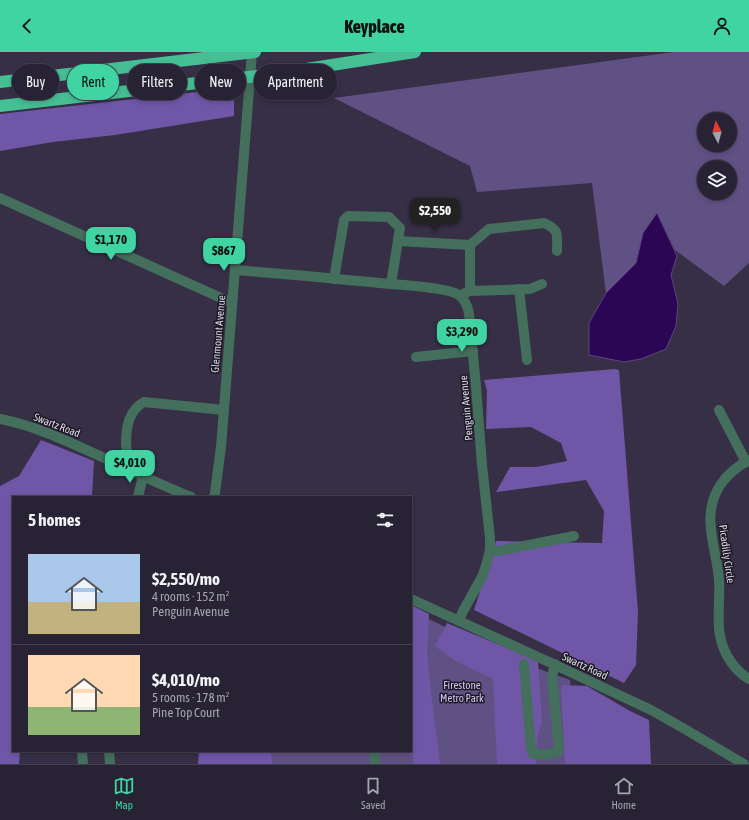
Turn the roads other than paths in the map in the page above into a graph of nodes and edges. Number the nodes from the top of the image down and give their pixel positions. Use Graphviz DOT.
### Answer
graph roads {
  1 [pos="254,52"];
  2 [pos="415,52"];
  3 [pos="0,82"];
  4 [pos="0,106"];
  5 [pos="0,198"];
  6 [pos="398,242"];
  7 [pos="470,245"];
  8 [pos="557,251"];
  9 [pos="235,270"];
  10 [pos="334,279"];
  11 [pos="390,284"];
  12 [pos="542,284"];
  13 [pos="519,289"];
  14 [pos="470,291"];
  15 [pos="460,295"];
  16 [pos="232,303"];
  17 [pos="473,351"];
  18 [pos="416,357"];
  19 [pos="527,360"];
  20 [pos="224,410"];
  21 [pos="719,410"];
  22 [pos="0,419"];
  23 [pos="747,461"];
  24 [pos="123,467"];
  25 [pos="143,476"];
  26 [pos="138,496"];
  27 [pos="189,496"];
  28 [pos="214,496"];
  29 [pos="574,536"];
  30 [pos="490,550"];
  31 [pos="412,599"];
  32 [pos="459,620"];
  33 [pos="524,664"];
  34 [pos="555,664"];
  35 [pos="749,679"];
  36 [pos="82,752"];
  37 [pos="109,752"];
  38 [pos="375,752"];
  39 [pos="83,764"];
  40 [pos="110,764"];
  41 [pos="375,764"];
  42 [pos="744,764"];
  1 -- 3 [label="highway"];
  1 -- 9 [label="street, Glenmount Avenue"];
  2 -- 4 [label="highway"];
  5 -- 16 [label="street"];
  6 -- 7 [label="street"];
  6 -- 10 [label="street"];
  6 -- 11 [label="street"];
  7 -- 8 [label="street"];
  7 -- 14 [label="street"];
  9 -- 10 [label="street"];
  9 -- 16 [label="street, Glenmount Avenue"];
  10 -- 11 [label="street"];
  11 -- 15 [label="street"];
  12 -- 13 [label="street"];
  13 -- 14 [label="street"];
  13 -- 19 [label="street"];
  14 -- 15 [label="street"];
  15 -- 17 [label="street, Penguin Avenue"];
  16 -- 20 [label="street, Glenmount Avenue"];
  17 -- 18 [label="street"];
  17 -- 30 [label="street, Penguin Avenue"];
  20 -- 24 [label="street"];
  20 -- 28 [label="street, Glenmount Avenue"];
  21 -- 23 [label="street"];
  22 -- 24 [label="street, Swartz Road"];
  23 -- 35 [label="street, Picadilly Circle"];
  24 -- 25 [label="street, Swartz Road"];
  25 -- 26 [label="street"];
  25 -- 27 [label="street, Swartz Road"];
  29 -- 30 [label="street"];
  30 -- 32 [label="street, Penguin Avenue"];
  31 -- 32 [label="street, Swartz Road"];
  32 -- 34 [label="street, Swartz Road"];
  33 -- 34 [label="street"];
  34 -- 42 [label="street, Swartz Road"];
  36 -- 39 [label="street"];
  37 -- 40 [label="street"];
  38 -- 41 [label="street"];
}
